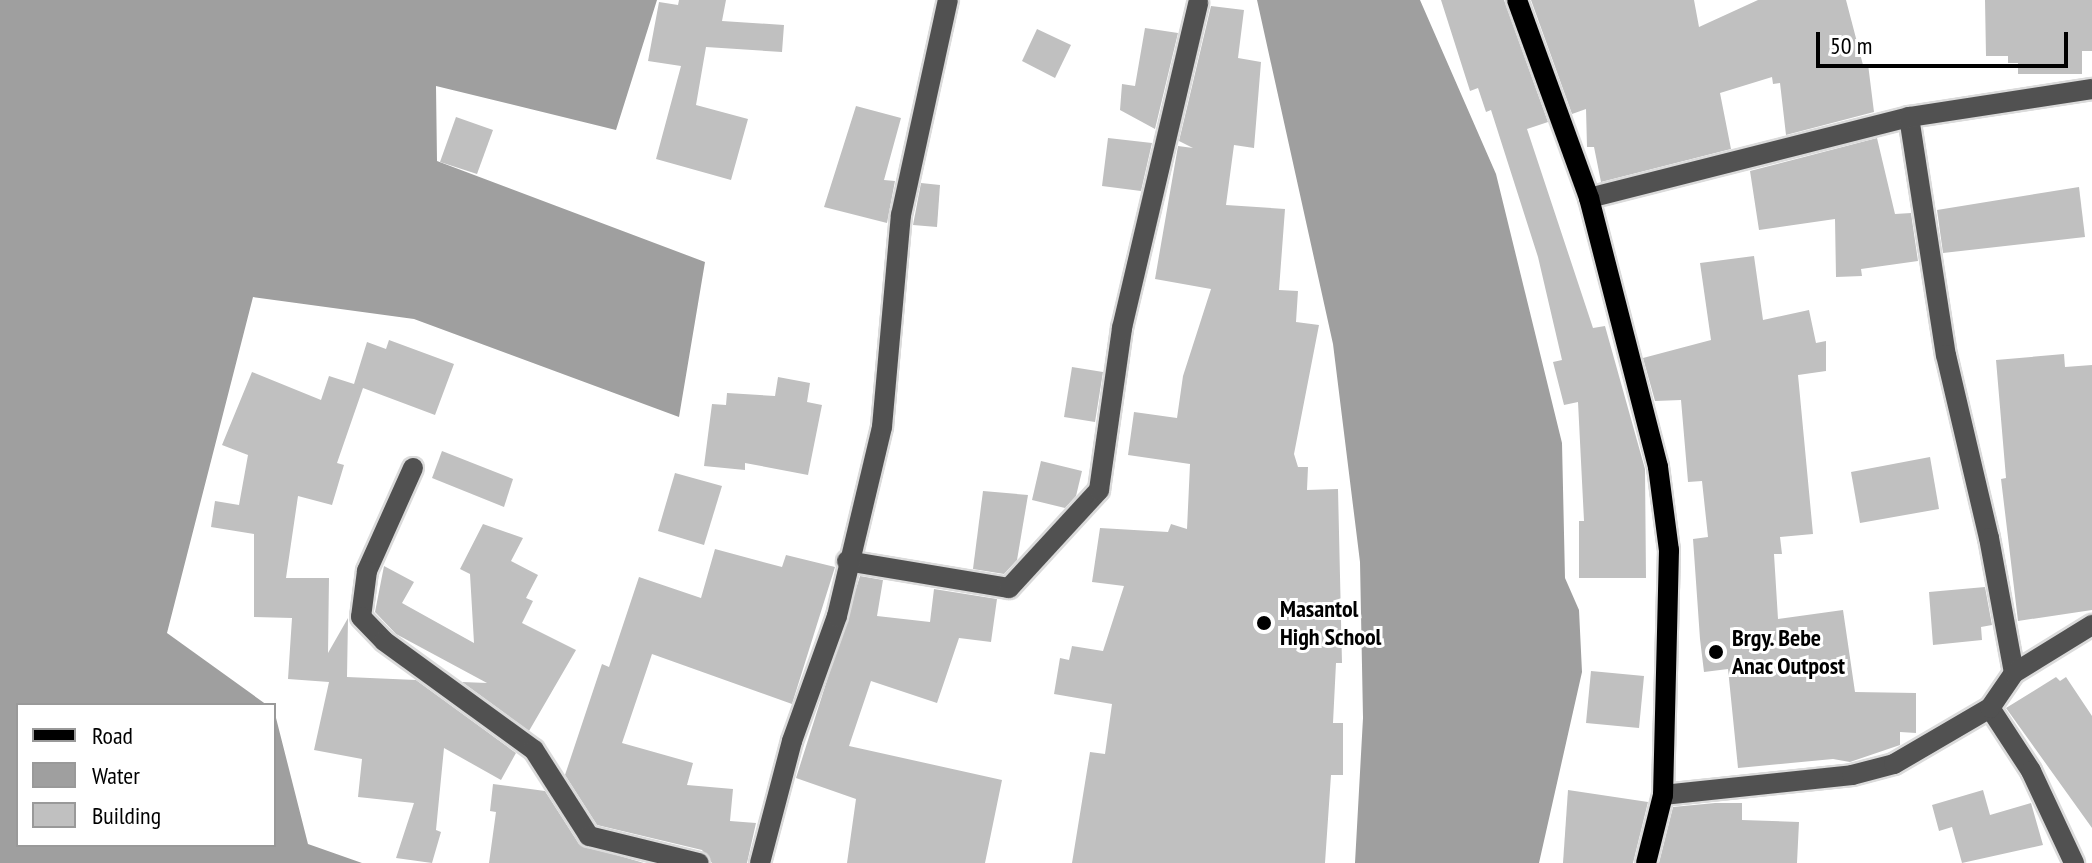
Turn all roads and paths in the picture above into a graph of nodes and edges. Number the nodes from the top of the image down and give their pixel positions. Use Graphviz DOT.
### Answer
graph roads {
  1 [pos="948,0"];
  2 [pos="1517,0"];
  3 [pos="1198,3"];
  4 [pos="2092,89"];
  5 [pos="1909,117"];
  6 [pos="1589,198"];
  7 [pos="413,468"];
  8 [pos="847,561"];
  9 [pos="2092,625"];
  10 [pos="2014,673"];
  11 [pos="1990,708"];
  12 [pos="1663,795"];
  13 [pos="699,863"];
  14 [pos="760,863"];
  15 [pos="1646,863"];
  16 [pos="2074,863"];
  1 -- 8 [label="street"];
  2 -- 6 [label="main road"];
  3 -- 8 [label="street"];
  4 -- 5 [label="street"];
  5 -- 6 [label="street"];
  5 -- 10 [label="street"];
  6 -- 12 [label="main road"];
  7 -- 13 [label="street"];
  8 -- 14 [label="street"];
  9 -- 10 [label="street"];
  10 -- 11 [label="street"];
  11 -- 12 [label="street"];
  11 -- 16 [label="street"];
  12 -- 15 [label="main road"];
}
